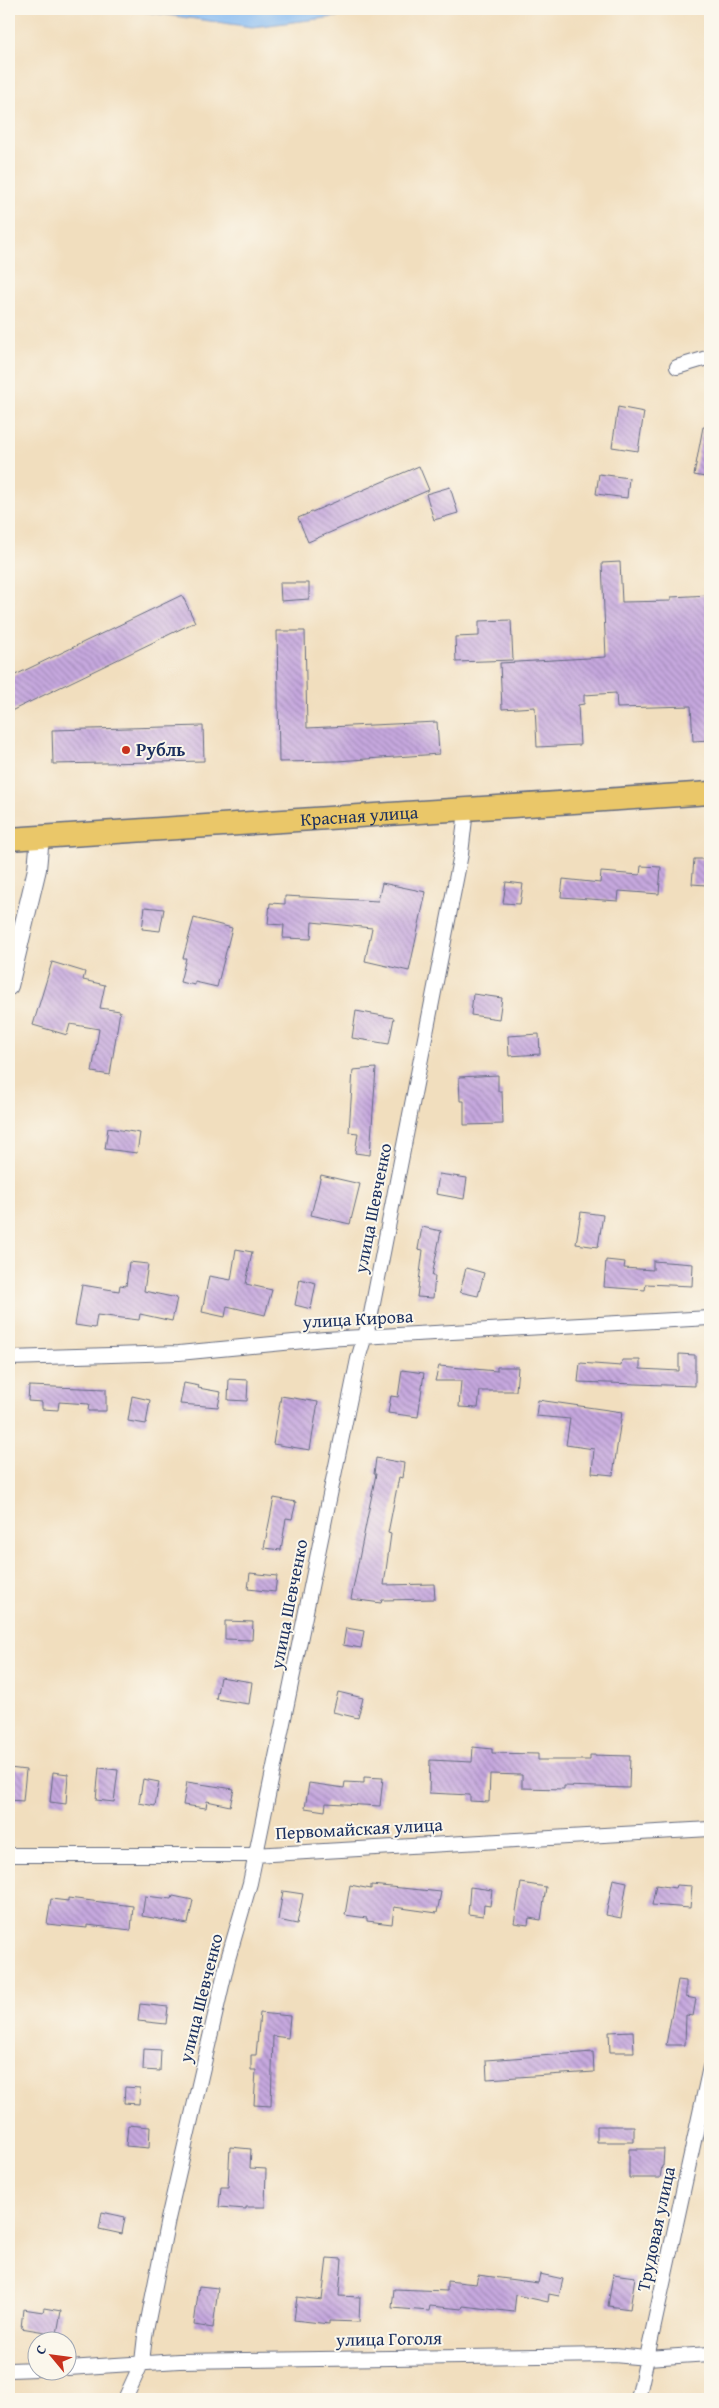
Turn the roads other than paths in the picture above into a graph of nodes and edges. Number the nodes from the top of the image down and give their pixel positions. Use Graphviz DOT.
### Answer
graph roads {
  1 [pos="710,357"];
  2 [pos="678,367"];
  3 [pos="710,792"];
  4 [pos="466,810"];
  5 [pos="40,837"];
  6 [pos="9,839"];
  7 [pos="9,986"];
  8 [pos="710,1318"];
  9 [pos="364,1338"];
  10 [pos="9,1358"];
  11 [pos="710,1830"];
  12 [pos="9,1855"];
  13 [pos="254,1855"];
  14 [pos="710,2067"];
  15 [pos="710,2354"];
  16 [pos="647,2358"];
  17 [pos="142,2362"];
  18 [pos="78,2367"];
  19 [pos="28,2369"];
  20 [pos="9,2370"];
  21 [pos="125,2399"];
  22 [pos="638,2399"];
  1 -- 2 [label="street"];
  3 -- 4 [label="main road, Красная улица"];
  4 -- 5 [label="main road, Красная улица"];
  4 -- 9 [label="street, улица Шевченко"];
  5 -- 6 [label="main road, Красная улица"];
  5 -- 7 [label="street"];
  8 -- 9 [label="street, улица Кирова"];
  9 -- 10 [label="street, улица Кирова"];
  9 -- 13 [label="street, улица Шевченко"];
  11 -- 13 [label="street, Первомайская улица"];
  12 -- 13 [label="street, Первомайская улица"];
  13 -- 17 [label="street, улица Шевченко"];
  14 -- 16 [label="street, Трудовая улица"];
  15 -- 16 [label="street, улица Гоголя"];
  16 -- 17 [label="street, улица Гоголя"];
  16 -- 22 [label="street, Трудовая улица"];
  17 -- 18 [label="street, улица Гоголя"];
  17 -- 21 [label="street, улица Шевченко"];
  19 -- 20 [label="street"];
}
